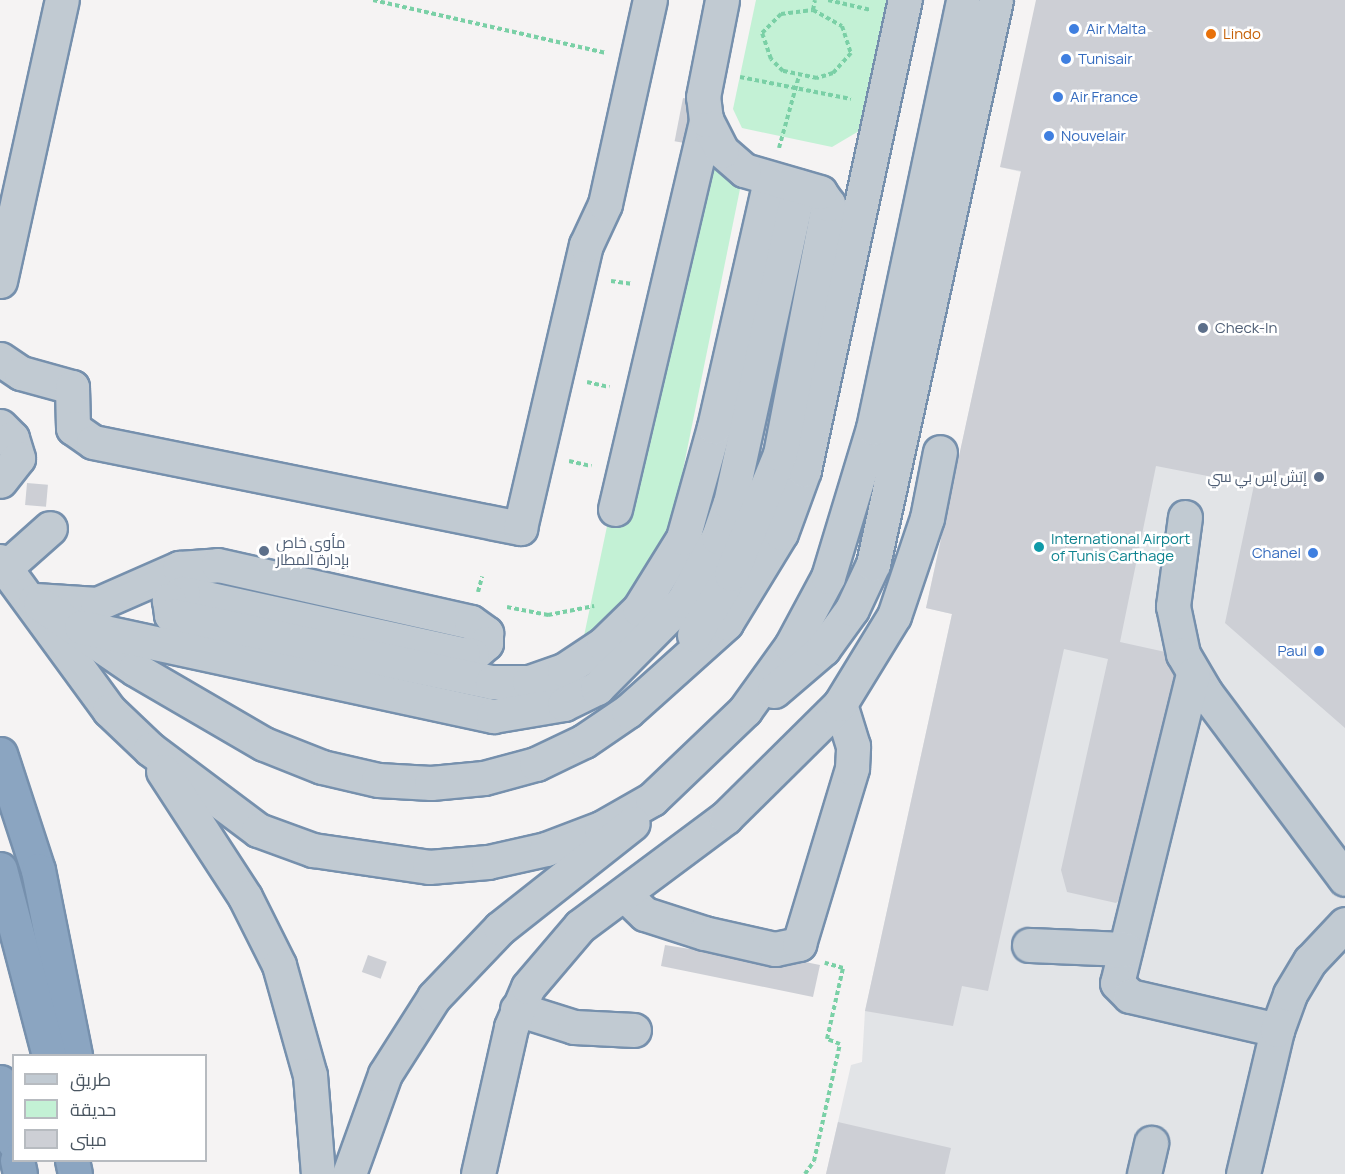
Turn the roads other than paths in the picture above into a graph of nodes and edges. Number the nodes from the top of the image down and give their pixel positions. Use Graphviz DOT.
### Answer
graph roads {
  1 [pos="62,0"];
  2 [pos="628,0"];
  3 [pos="650,0"];
  4 [pos="722,0"];
  5 [pos="963,0"];
  6 [pos="996,0"];
  7 [pos="903,8"];
  8 [pos="706,120"];
  9 [pos="784,183"];
  10 [pos="583,260"];
  11 [pos="0,281"];
  12 [pos="0,359"];
  13 [pos="0,426"];
  14 [pos="940,452"];
  15 [pos="0,481"];
  16 [pos="615,509"];
  17 [pos="1185,517"];
  18 [pos="50,528"];
  19 [pos="15,580"];
  20 [pos="650,618"];
  21 [pos="73,626"];
  22 [pos="667,674"];
  23 [pos="1193,674"];
  24 [pos="840,704"];
  25 [pos="745,710"];
  26 [pos="150,749"];
  27 [pos="0,754"];
  28 [pos="652,799"];
  29 [pos="0,869"];
  30 [pos="1345,879"];
  31 [pos="624,894"];
  32 [pos="597,913"];
  33 [pos="1345,924"];
  34 [pos="704,933"];
  35 [pos="1029,945"];
  36 [pos="1125,950"];
  37 [pos="517,1009"];
  38 [pos="634,1030"];
  39 [pos="1276,1030"];
  40 [pos="49,1054"];
  41 [pos="75,1054"];
  42 [pos="0,1082"];
  43 [pos="12,1133"];
  44 [pos="1151,1143"];
  45 [pos="318,1174"];
  46 [pos="350,1174"];
  47 [pos="478,1174"];
  48 [pos="1144,1174"];
  49 [pos="1244,1174"];
  1 -- 11 [label="street"];
  2 -- 10 [label="street"];
  3 -- 10 [label="street"];
  4 -- 8 [label="street"];
  5 -- 25 [label="street"];
  6 -- 25 [label="street"];
  7 -- 22 [label="street"];
  8 -- 9 [label="street"];
  8 -- 16 [label="street"];
  9 -- 20 [label="street"];
  9 -- 22 [label="street"];
  10 -- 12 [label="street"];
  13 -- 15 [label="street"];
  14 -- 24 [label="street"];
  17 -- 23 [label="street"];
  18 -- 19 [label="street"];
  19 -- 20 [label="street"];
  19 -- 21 [label="street"];
  19 -- 26 [label="street"];
  20 -- 21 [label="street"];
  21 -- 22 [label="street"];
  23 -- 30 [label="street"];
  23 -- 36 [label="street"];
  24 -- 31 [label="street"];
  24 -- 34 [label="street"];
  25 -- 28 [label="street"];
  26 -- 28 [label="street"];
  26 -- 45 [label="street"];
  27 -- 41 [label="highway"];
  28 -- 46 [label="street"];
  29 -- 40 [label="highway"];
  31 -- 32 [label="street"];
  31 -- 34 [label="street"];
  32 -- 34 [label="street"];
  32 -- 37 [label="street"];
  33 -- 39 [label="street"];
  35 -- 36 [label="street"];
  36 -- 39 [label="street"];
  37 -- 38 [label="street"];
  37 -- 47 [label="street"];
  39 -- 49 [label="street"];
  42 -- 43 [label="highway"];
  44 -- 48 [label="street"];
}
